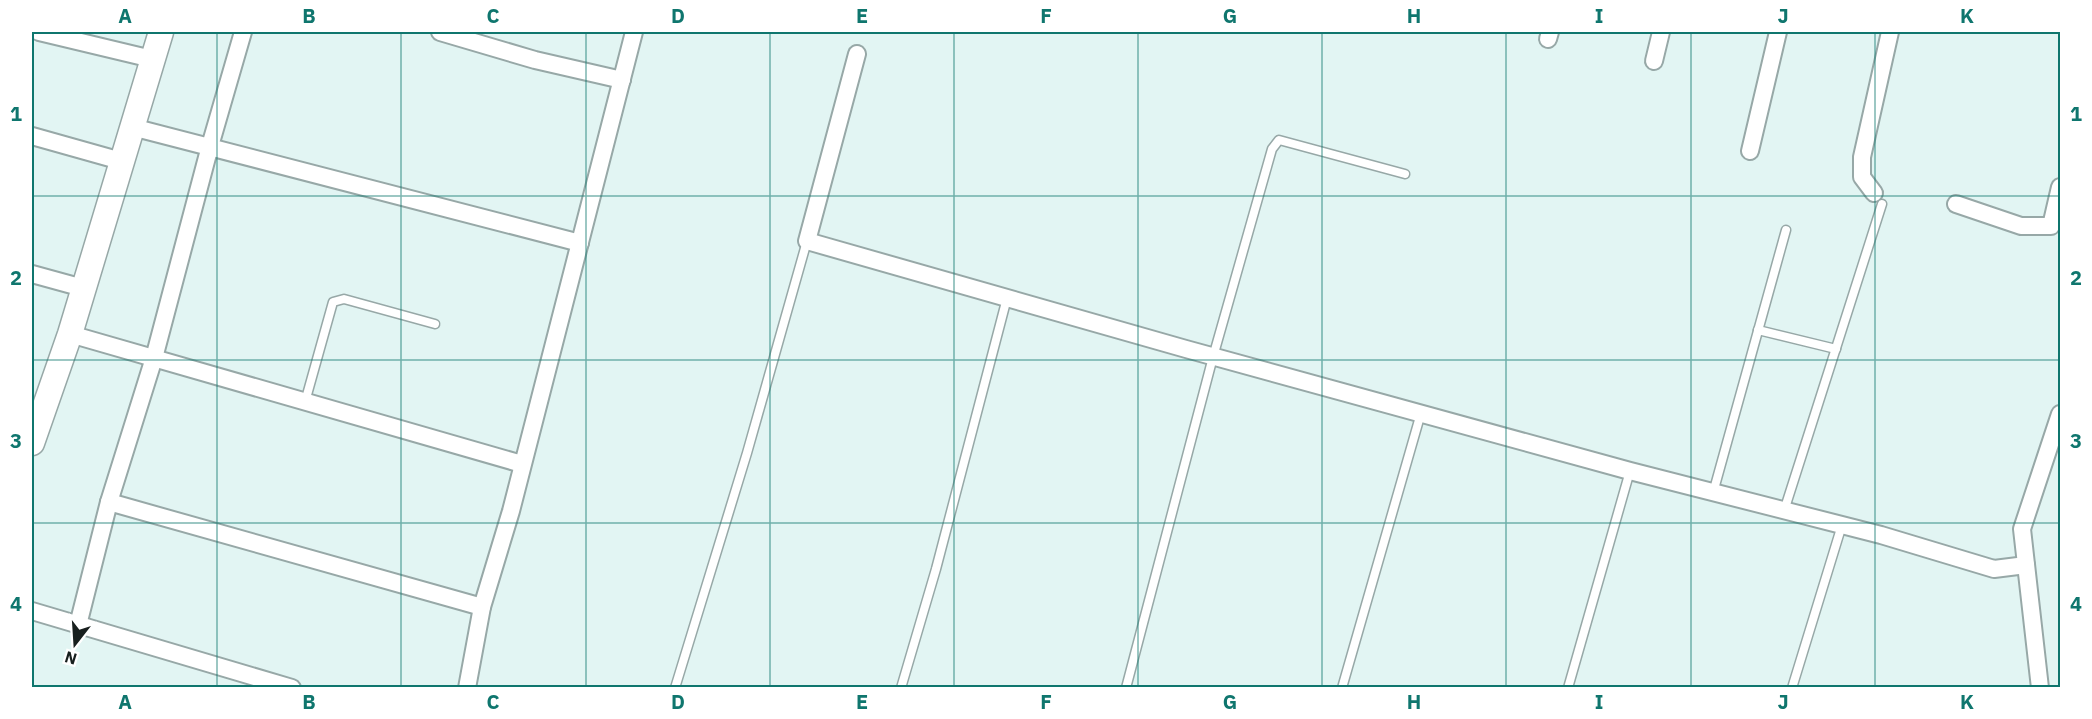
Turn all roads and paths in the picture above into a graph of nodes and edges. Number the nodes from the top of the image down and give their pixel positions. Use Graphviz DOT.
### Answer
graph roads {
  1 [pos="39,32"];
  2 [pos="161,32"];
  3 [pos="243,32"];
  4 [pos="440,32"];
  5 [pos="634,32"];
  6 [pos="1661,32"];
  7 [pos="1778,32"];
  8 [pos="1890,32"];
  9 [pos="57,34"];
  10 [pos="858,54"];
  11 [pos="152,59"];
  12 [pos="1654,61"];
  13 [pos="622,80"];
  14 [pos="132,127"];
  15 [pos="32,136"];
  16 [pos="210,146"];
  17 [pos="1750,151"];
  18 [pos="121,161"];
  19 [pos="1405,174"];
  20 [pos="2061,187"];
  21 [pos="1878,199"];
  22 [pos="1956,204"];
  23 [pos="1786,230"];
  24 [pos="807,241"];
  25 [pos="580,243"];
  26 [pos="32,274"];
  27 [pos="83,288"];
  28 [pos="1007,298"];
  29 [pos="435,324"];
  30 [pos="1758,330"];
  31 [pos="70,334"];
  32 [pos="1836,349"];
  33 [pos="1213,357"];
  34 [pos="154,358"];
  35 [pos="305,402"];
  36 [pos="1421,413"];
  37 [pos="2061,414"];
  38 [pos="32,443"];
  39 [pos="522,464"];
  40 [pos="1630,471"];
  41 [pos="1713,493"];
  42 [pos="109,502"];
  43 [pos="1784,511"];
  44 [pos="1842,525"];
  45 [pos="2026,565"];
  46 [pos="482,607"];
  47 [pos="32,611"];
  48 [pos="78,625"];
  49 [pos="292,687"];
  50 [pos="467,687"];
  51 [pos="675,687"];
  52 [pos="901,687"];
  53 [pos="1126,687"];
  54 [pos="1342,687"];
  55 [pos="1568,687"];
  56 [pos="1792,687"];
  57 [pos="2040,687"];
  1 -- 9 [label="street"];
  2 -- 11 [label="street"];
  3 -- 16 [label="street"];
  4 -- 13 [label="street"];
  5 -- 13 [label="street"];
  6 -- 12 [label="street"];
  7 -- 17 [label="street"];
  8 -- 21 [label="street"];
  9 -- 11 [label="street"];
  10 -- 24 [label="street"];
  11 -- 14 [label="street"];
  13 -- 25 [label="street"];
  14 -- 16 [label="street"];
  14 -- 18 [label="street"];
  15 -- 18 [label="street"];
  16 -- 25 [label="street"];
  16 -- 34 [label="street"];
  18 -- 27 [label="street"];
  19 -- 33 [label="lane"];
  20 -- 22 [label="street"];
  21 -- 32 [label="lane"];
  23 -- 30 [label="lane"];
  24 -- 28 [label="street"];
  24 -- 51 [label="lane"];
  25 -- 39 [label="street"];
  26 -- 27 [label="street"];
  27 -- 31 [label="street"];
  28 -- 33 [label="street"];
  28 -- 52 [label="lane"];
  29 -- 35 [label="lane"];
  30 -- 32 [label="lane"];
  30 -- 41 [label="lane"];
  31 -- 34 [label="street"];
  31 -- 38 [label="street"];
  32 -- 43 [label="lane"];
  33 -- 36 [label="street"];
  33 -- 53 [label="lane"];
  34 -- 35 [label="street"];
  34 -- 42 [label="street"];
  35 -- 39 [label="street"];
  36 -- 40 [label="street"];
  36 -- 54 [label="lane"];
  37 -- 45 [label="street"];
  39 -- 46 [label="street"];
  40 -- 41 [label="street"];
  40 -- 55 [label="lane"];
  41 -- 43 [label="street"];
  42 -- 46 [label="street"];
  42 -- 48 [label="street"];
  43 -- 44 [label="street"];
  44 -- 45 [label="street"];
  44 -- 56 [label="lane"];
  45 -- 57 [label="street"];
  46 -- 50 [label="street"];
  47 -- 48 [label="street"];
  48 -- 49 [label="street"];
}
